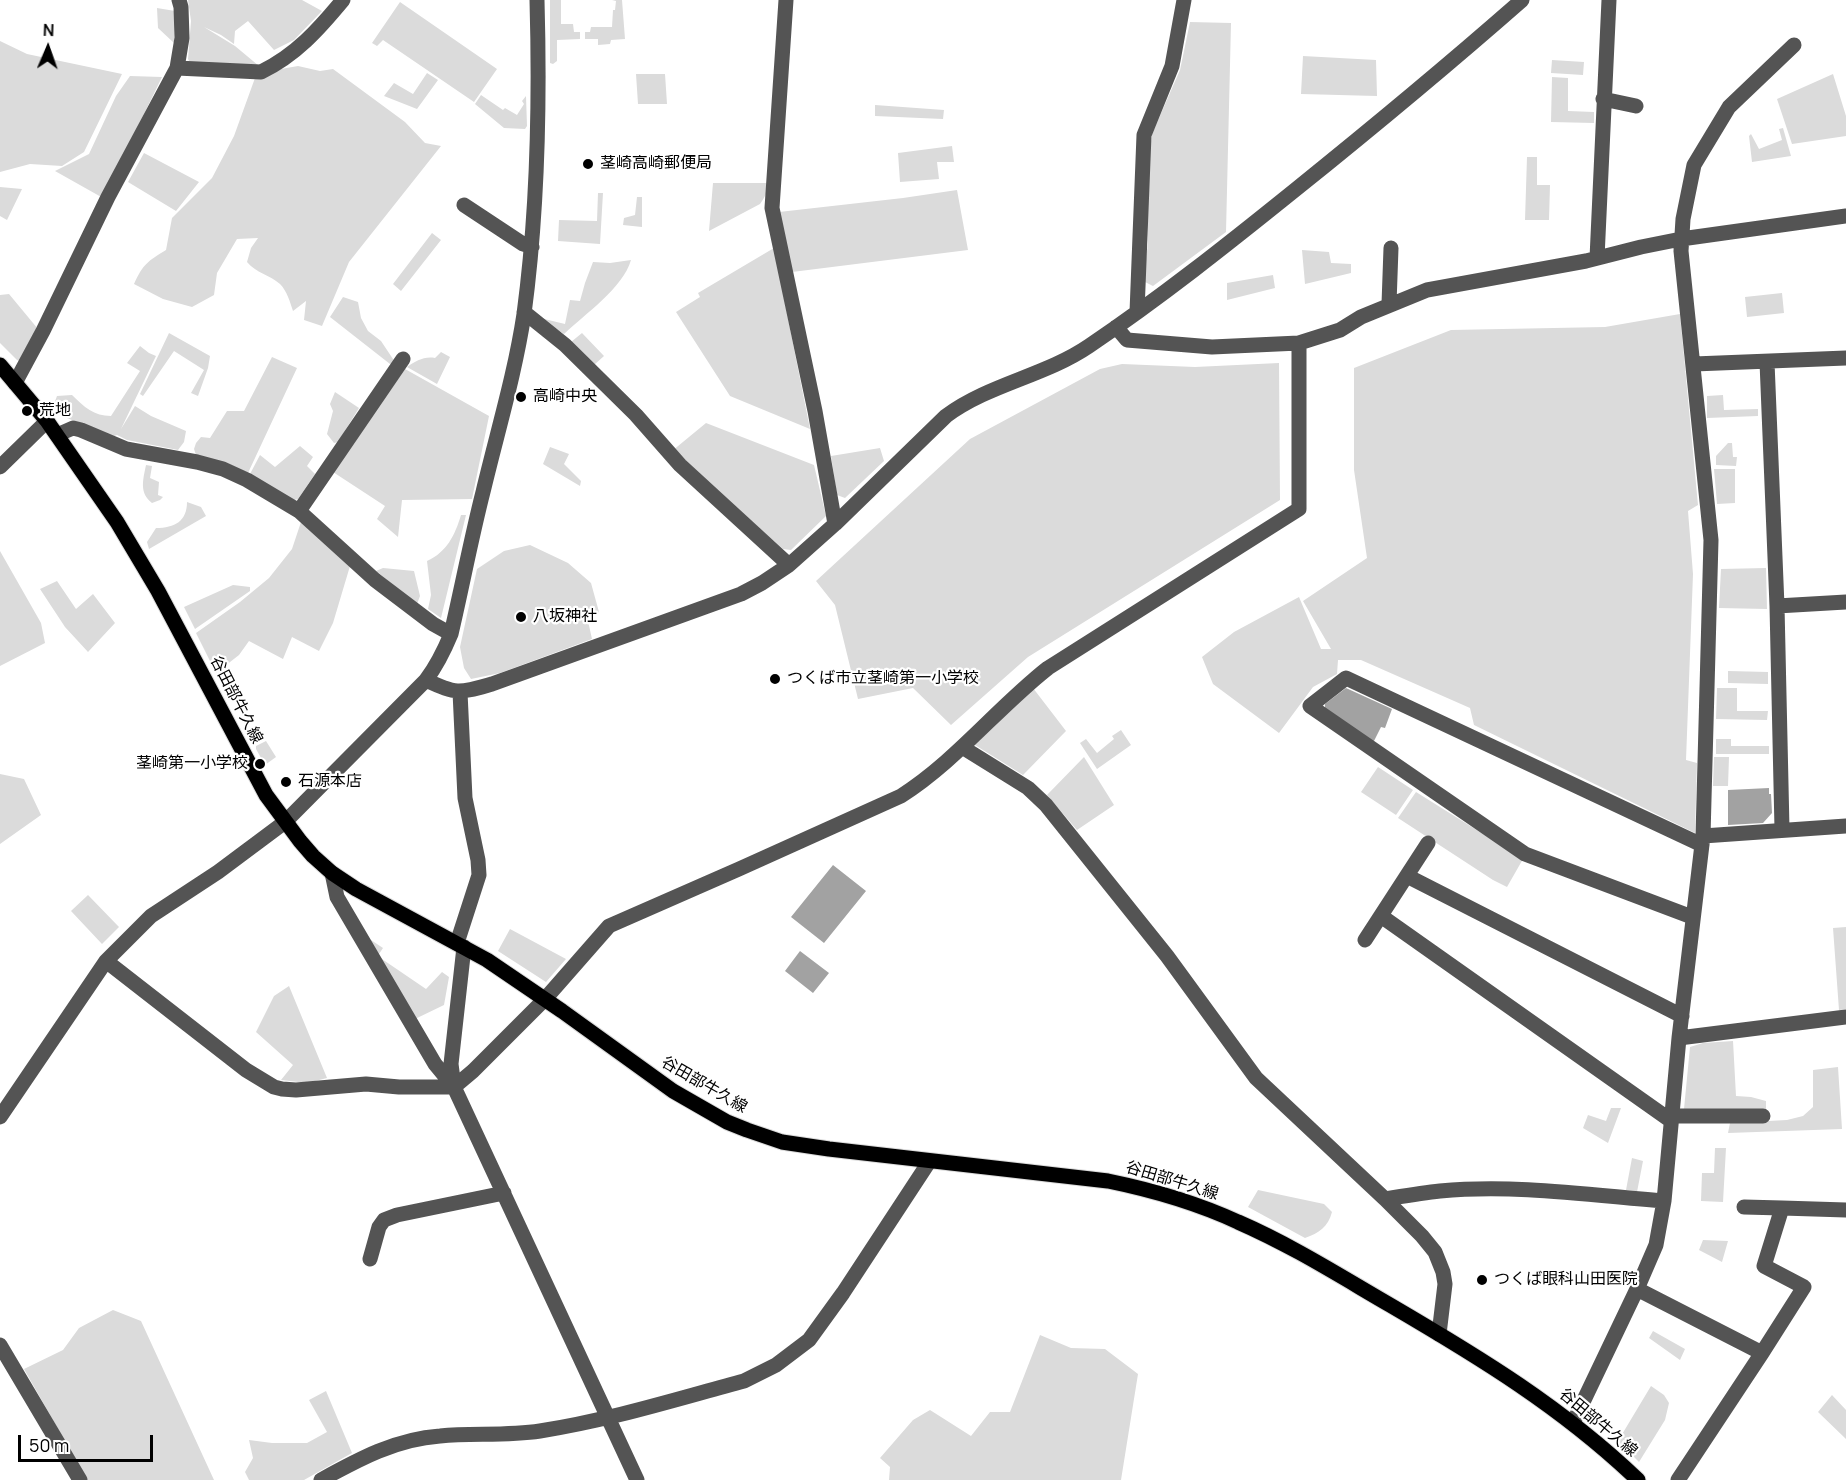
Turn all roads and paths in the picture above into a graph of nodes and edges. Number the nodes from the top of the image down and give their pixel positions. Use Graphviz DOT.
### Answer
graph roads {
  1 [pos="179,0"];
  2 [pos="343,0"];
  3 [pos="537,0"];
  4 [pos="786,0"];
  5 [pos="1184,0"];
  6 [pos="1522,0"];
  7 [pos="1609,0"];
  8 [pos="1794,45"];
  9 [pos="177,68"];
  10 [pos="1603,99"];
  11 [pos="1636,106"];
  12 [pos="464,205"];
  13 [pos="1846,216"];
  14 [pos="1681,239"];
  15 [pos="532,248"];
  16 [pos="1391,248"];
  17 [pos="1597,258"];
  18 [pos="1389,304"];
  19 [pos="524,312"];
  20 [pos="1137,312"];
  21 [pos="1116,327"];
  22 [pos="1299,342"];
  23 [pos="1846,358"];
  24 [pos="403,359"];
  25 [pos="1767,362"];
  26 [pos="1694,364"];
  27 [pos="0,365"];
  28 [pos="15,383"];
  29 [pos="46,422"];
  30 [pos="57,435"];
  31 [pos="0,467"];
  32 [pos="299,511"];
  33 [pos="835,524"];
  34 [pos="789,565"];
  35 [pos="1846,602"];
  36 [pos="1777,606"];
  37 [pos="451,634"];
  38 [pos="426,680"];
  39 [pos="460,692"];
  40 [pos="962,747"];
  41 [pos="285,822"];
  42 [pos="1846,826"];
  43 [pos="1782,829"];
  44 [pos="1702,840"];
  45 [pos="1428,843"];
  46 [pos="332,873"];
  47 [pos="1407,876"];
  48 [pos="1380,916"];
  49 [pos="1692,917"];
  50 [pos="1365,940"];
  51 [pos="461,945"];
  52 [pos="106,961"];
  53 [pos="545,999"];
  54 [pos="1682,1016"];
  55 [pos="1846,1017"];
  56 [pos="1679,1038"];
  57 [pos="454,1087"];
  58 [pos="1763,1116"];
  59 [pos="0,1117"];
  60 [pos="1670,1118"];
  61 [pos="929,1162"];
  62 [pos="504,1193"];
  63 [pos="1386,1198"];
  64 [pos="1664,1201"];
  65 [pos="1744,1207"];
  66 [pos="1782,1208"];
  67 [pos="1846,1210"];
  68 [pos="370,1259"];
  69 [pos="1637,1289"];
  70 [pos="1439,1334"];
  71 [pos="0,1345"];
  72 [pos="1762,1353"];
  73 [pos="609,1418"];
  74 [pos="1573,1423"];
  75 [pos="80,1480"];
  76 [pos="321,1480"];
  77 [pos="637,1480"];
  78 [pos="1638,1480"];
  79 [pos="1678,1480"];
  1 -- 9 [label="street"];
  2 -- 9 [label="street"];
  3 -- 15 [label="street"];
  4 -- 33 [label="street"];
  5 -- 20 [label="street"];
  6 -- 20 [label="street"];
  7 -- 10 [label="street"];
  8 -- 14 [label="street"];
  9 -- 28 [label="street"];
  10 -- 11 [label="street"];
  10 -- 17 [label="street"];
  12 -- 15 [label="street"];
  13 -- 14 [label="street"];
  14 -- 17 [label="street"];
  14 -- 26 [label="street"];
  15 -- 19 [label="street"];
  16 -- 18 [label="street"];
  17 -- 18 [label="street"];
  18 -- 22 [label="street"];
  19 -- 34 [label="street"];
  19 -- 37 [label="street"];
  20 -- 21 [label="street"];
  21 -- 22 [label="street"];
  21 -- 33 [label="street"];
  22 -- 40 [label="street"];
  23 -- 25 [label="street"];
  24 -- 32 [label="street"];
  25 -- 26 [label="street"];
  25 -- 36 [label="street"];
  26 -- 44 [label="street"];
  27 -- 28 [label="main road, 谷田部牛久線"];
  28 -- 29 [label="main road, 谷田部牛久線"];
  29 -- 30 [label="main road, 谷田部牛久線"];
  29 -- 31 [label="street"];
  30 -- 32 [label="street"];
  30 -- 41 [label="main road, 谷田部牛久線"];
  32 -- 37 [label="street"];
  33 -- 34 [label="street"];
  34 -- 39 [label="street"];
  35 -- 36 [label="street"];
  36 -- 43 [label="street"];
  37 -- 38 [label="street"];
  38 -- 39 [label="street"];
  38 -- 41 [label="street"];
  39 -- 51 [label="street"];
  40 -- 53 [label="street"];
  40 -- 63 [label="street"];
  41 -- 46 [label="main road, 谷田部牛久線"];
  41 -- 52 [label="street"];
  42 -- 43 [label="street"];
  43 -- 44 [label="street"];
  44 -- 49 [label="street"];
  44 -- 49 [label="street"];
  45 -- 47 [label="street"];
  46 -- 51 [label="main road, 谷田部牛久線"];
  46 -- 57 [label="street"];
  47 -- 48 [label="street"];
  47 -- 54 [label="street"];
  48 -- 50 [label="street"];
  48 -- 60 [label="street"];
  49 -- 54 [label="street"];
  51 -- 53 [label="main road, 谷田部牛久線"];
  51 -- 57 [label="street"];
  52 -- 57 [label="street"];
  52 -- 59 [label="street"];
  53 -- 57 [label="street"];
  53 -- 61 [label="main road, 谷田部牛久線"];
  54 -- 56 [label="street"];
  55 -- 56 [label="street"];
  56 -- 60 [label="street"];
  57 -- 62 [label="street"];
  58 -- 60 [label="street"];
  60 -- 64 [label="street"];
  61 -- 70 [label="main road, 谷田部牛久線"];
  61 -- 73 [label="street"];
  62 -- 68 [label="street"];
  62 -- 73 [label="street"];
  63 -- 64 [label="street"];
  63 -- 70 [label="street"];
  64 -- 69 [label="street"];
  65 -- 66 [label="street"];
  66 -- 67 [label="street"];
  66 -- 72 [label="street"];
  69 -- 72 [label="street"];
  69 -- 74 [label="street"];
  70 -- 74 [label="main road, 谷田部牛久線"];
  71 -- 75 [label="street"];
  72 -- 79 [label="street"];
  73 -- 76 [label="street"];
  73 -- 77 [label="street"];
  74 -- 78 [label="main road, 谷田部牛久線"];
}
